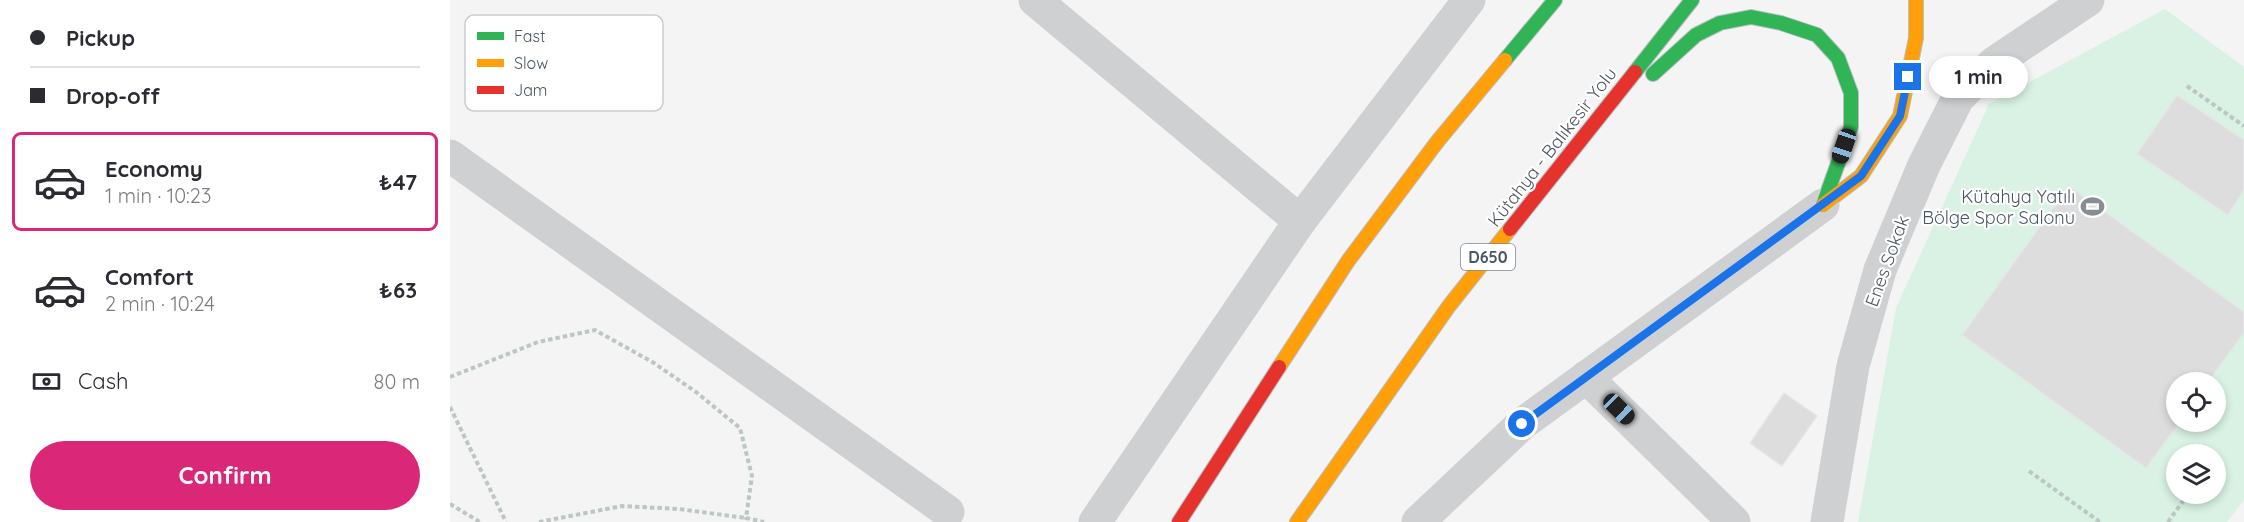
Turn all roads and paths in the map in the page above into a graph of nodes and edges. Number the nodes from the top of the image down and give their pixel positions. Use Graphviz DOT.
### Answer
graph roads {
  1 [pos="1035,0"];
  2 [pos="1469,0"];
  3 [pos="1555,0"];
  4 [pos="1692,0"];
  5 [pos="1916,0"];
  6 [pos="2088,0"];
  7 [pos="2187,86"];
  8 [pos="1597,119"];
  9 [pos="2244,126"];
  10 [pos="450,156"];
  11 [pos="1823,205"];
  12 [pos="1300,221"];
  13 [pos="450,377"];
  14 [pos="1586,377"];
  15 [pos="450,407"];
  16 [pos="2029,471"];
  17 [pos="450,504"];
  18 [pos="2181,504"];
  19 [pos="948,512"];
  20 [pos="746,518"];
  21 [pos="480,522"];
  22 [pos="506,522"];
  23 [pos="539,522"];
  24 [pos="764,522"];
  25 [pos="1095,522"];
  26 [pos="1179,522"];
  27 [pos="1297,522"];
  28 [pos="1418,522"];
  29 [pos="1734,522"];
  30 [pos="1827,522"];
  31 [pos="2100,522"];
  32 [pos="2168,522"];
  1 -- 12 [label="street"];
  2 -- 12 [label="street"];
  3 -- 26 [label="highway"];
  4 -- 8 [label="highway, Kütahya - Balıkesir Yolu / D650"];
  5 -- 11 [label="highway"];
  6 -- 30 [label="street, Enes Sokak"];
  7 -- 9 [label="path"];
  8 -- 11 [label="highway"];
  8 -- 27 [label="highway, Kütahya - Balıkesir Yolu / D650"];
  10 -- 19 [label="street"];
  11 -- 14 [label="street"];
  12 -- 25 [label="street"];
  13 -- 20 [label="path"];
  14 -- 28 [label="street"];
  14 -- 29 [label="street"];
  15 -- 22 [label="path"];
  16 -- 31 [label="path"];
  17 -- 21 [label="path"];
  18 -- 32 [label="path"];
  20 -- 23 [label="path"];
  20 -- 24 [label="path"];
}
